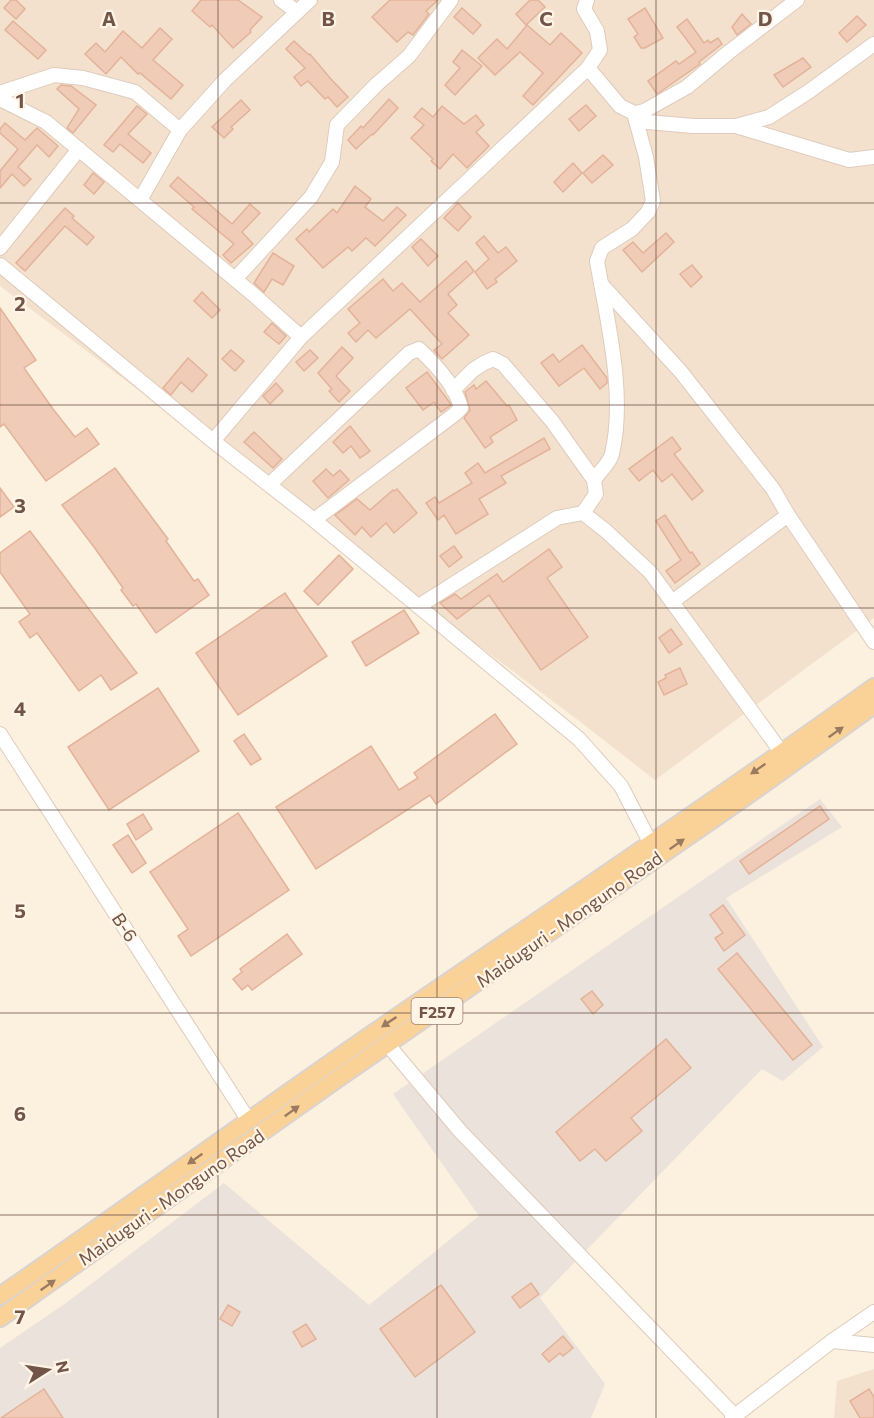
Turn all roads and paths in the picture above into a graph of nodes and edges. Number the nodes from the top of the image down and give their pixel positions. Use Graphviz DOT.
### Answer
graph roads {
  1 [pos="280,0"];
  2 [pos="310,0"];
  3 [pos="451,0"];
  4 [pos="587,0"];
  5 [pos="797,0"];
  6 [pos="297,12"];
  7 [pos="874,44"];
  8 [pos="588,68"];
  9 [pos="0,93"];
  10 [pos="0,99"];
  11 [pos="635,117"];
  12 [pos="736,126"];
  13 [pos="180,130"];
  14 [pos="79,149"];
  15 [pos="874,157"];
  16 [pos="140,200"];
  17 [pos="0,248"];
  18 [pos="0,264"];
  19 [pos="235,279"];
  20 [pos="601,284"];
  21 [pos="301,337"];
  22 [pos="453,390"];
  23 [pos="213,441"];
  24 [pos="594,480"];
  25 [pos="270,484"];
  26 [pos="584,513"];
  27 [pos="788,515"];
  28 [pos="314,520"];
  29 [pos="672,602"];
  30 [pos="419,606"];
  31 [pos="874,642"];
  32 [pos="874,687"];
  33 [pos="874,705"];
  34 [pos="0,734"];
  35 [pos="782,753"];
  36 [pos="650,842"];
  37 [pos="388,1045"];
  38 [pos="249,1121"];
  39 [pos="0,1296"];
  40 [pos="874,1312"];
  41 [pos="0,1318"];
  42 [pos="832,1341"];
  43 [pos="874,1345"];
  44 [pos="735,1417"];
  1 -- 6 [label="street"];
  2 -- 6 [label="street"];
  3 -- 19 [label="street"];
  4 -- 8 [label="street"];
  5 -- 11 [label="street"];
  6 -- 13 [label="street"];
  7 -- 12 [label="street"];
  8 -- 11 [label="street"];
  8 -- 21 [label="street"];
  9 -- 13 [label="street"];
  10 -- 14 [label="street"];
  11 -- 12 [label="street"];
  11 -- 20 [label="street"];
  12 -- 15 [label="street"];
  13 -- 16 [label="street"];
  14 -- 16 [label="street"];
  14 -- 17 [label="street"];
  16 -- 19 [label="street"];
  18 -- 23 [label="street"];
  19 -- 21 [label="street"];
  20 -- 24 [label="street"];
  20 -- 27 [label="street"];
  21 -- 23 [label="street"];
  22 -- 24 [label="street"];
  22 -- 25 [label="street"];
  22 -- 28 [label="street"];
  23 -- 25 [label="street"];
  24 -- 26 [label="street"];
  25 -- 28 [label="street"];
  26 -- 29 [label="street"];
  26 -- 30 [label="street"];
  27 -- 29 [label="street"];
  27 -- 31 [label="street"];
  28 -- 30 [label="street"];
  29 -- 35 [label="street"];
  30 -- 36 [label="street"];
  32 -- 35 [label="main road, Maiduguri - Monguno Road / F257"];
  37 -- 33 [label="main road, Maiduguri - Monguno Road / F257, one-way"];
  34 -- 38 [label="street, B-6"];
  35 -- 36 [label="main road, Maiduguri - Monguno Road / F257, one-way"];
  36 -- 38 [label="main road, Maiduguri - Monguno Road / F257, one-way"];
  41 -- 37 [label="main road, Maiduguri - Monguno Road / F257, one-way"];
  37 -- 44 [label="street"];
  38 -- 39 [label="main road, Maiduguri - Monguno Road / F257, one-way"];
  40 -- 42 [label="street"];
  42 -- 43 [label="street"];
  42 -- 44 [label="street"];
}
